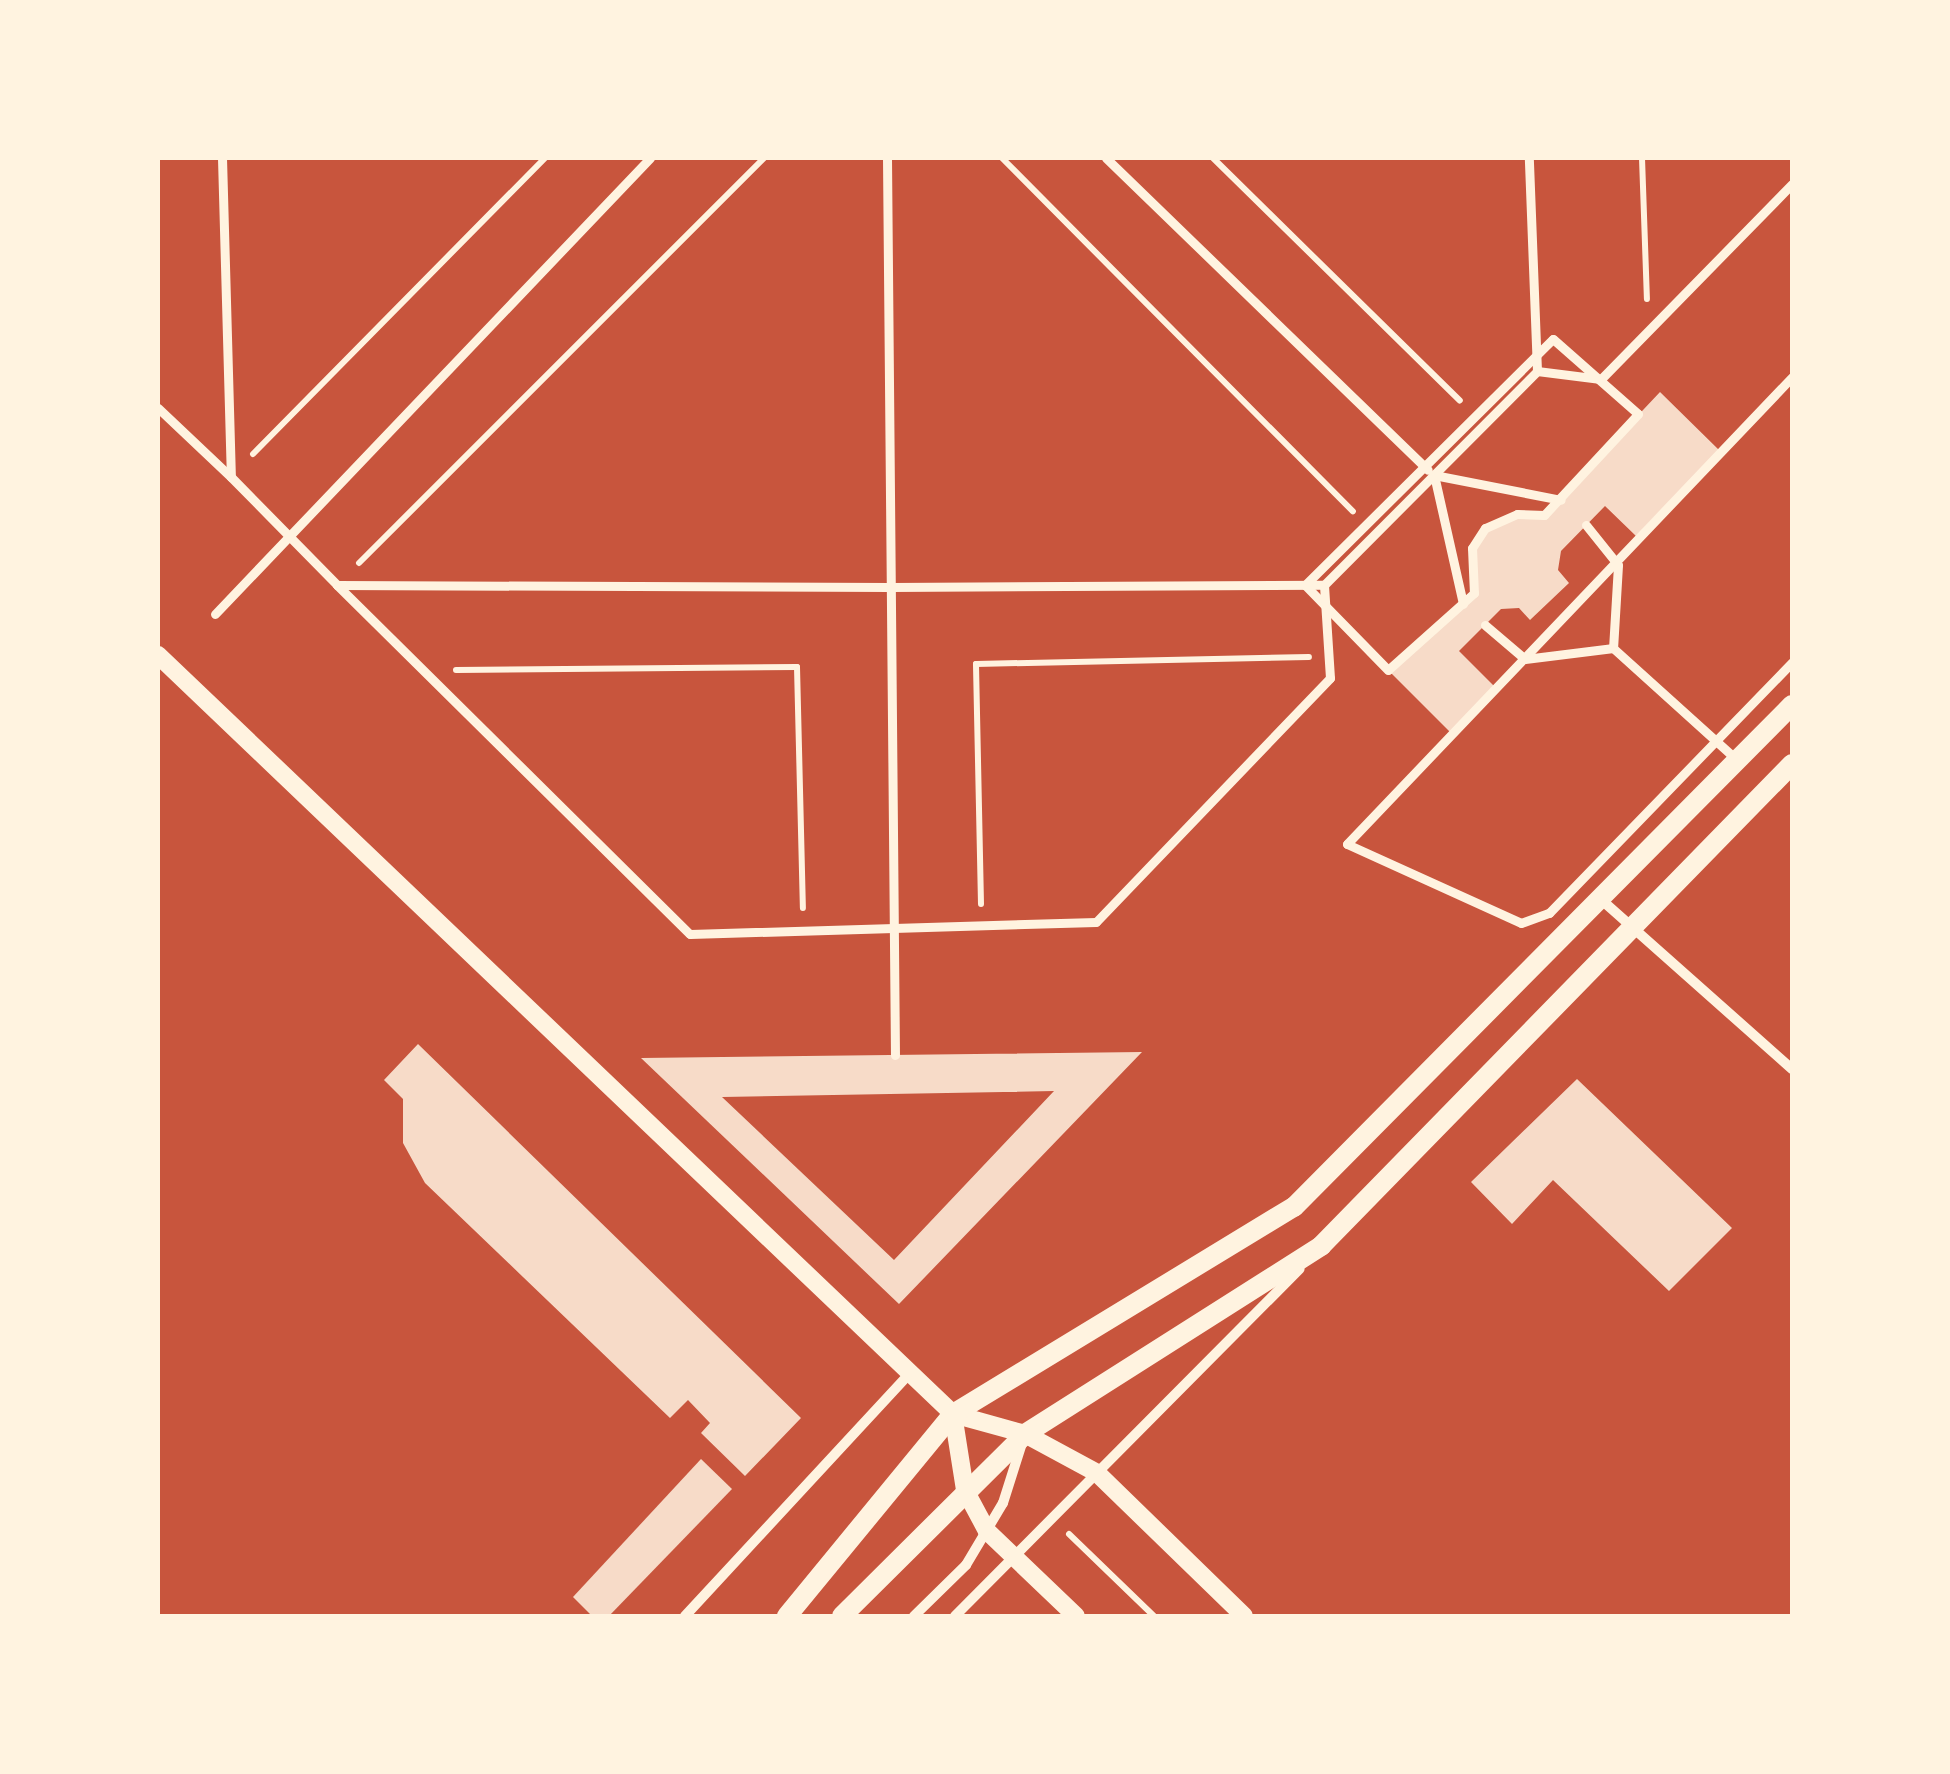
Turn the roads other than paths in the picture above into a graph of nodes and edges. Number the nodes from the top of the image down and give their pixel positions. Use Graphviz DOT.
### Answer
graph roads {
  1 [pos="222,158"];
  2 [pos="650,158"];
  3 [pos="887,158"];
  4 [pos="1106,158"];
  5 [pos="1530,158"];
  6 [pos="1792,184"];
  7 [pos="1536,352"];
  8 [pos="1537,371"];
  9 [pos="1792,377"];
  10 [pos="1600,378"];
  11 [pos="158,408"];
  12 [pos="1424,466"];
  13 [pos="1434,475"];
  14 [pos="231,477"];
  15 [pos="1561,500"];
  16 [pos="1586,526"];
  17 [pos="289,534"];
  18 [pos="1618,565"];
  19 [pos="1306,584"];
  20 [pos="337,585"];
  21 [pos="1324,585"];
  22 [pos="891,586"];
  23 [pos="1463,604"];
  24 [pos="1327,610"];
  25 [pos="214,614"];
  26 [pos="1486,625"];
  27 [pos="1613,648"];
  28 [pos="158,655"];
  29 [pos="1525,659"];
  30 [pos="1792,662"];
  31 [pos="1792,706"];
  32 [pos="1718,742"];
  33 [pos="1739,762"];
  34 [pos="1792,764"];
  35 [pos="1605,903"];
  36 [pos="894,927"];
  37 [pos="1634,931"];
  38 [pos="894,1055"];
  39 [pos="1792,1070"];
  40 [pos="1321,1246"];
  41 [pos="908,1375"];
  42 [pos="953,1414"];
  43 [pos="1025,1434"];
  44 [pos="1097,1473"];
  45 [pos="965,1490"];
  46 [pos="987,1530"];
  47 [pos="1014,1555"];
  48 [pos="685,1616"];
  49 [pos="786,1616"];
  50 [pos="842,1616"];
  51 [pos="914,1616"];
  52 [pos="955,1616"];
  53 [pos="1076,1616"];
  54 [pos="1244,1616"];
  1 -- 14 [label="street"];
  2 -- 17 [label="street"];
  3 -- 22 [label="street"];
  4 -- 12 [label="street"];
  5 -- 7 [label="street"];
  6 -- 10 [label="street"];
  7 -- 8 [label="street"];
  7 -- 10 [label="street"];
  7 -- 12 [label="street"];
  8 -- 10 [label="street"];
  8 -- 13 [label="street"];
  9 -- 18 [label="street"];
  10 -- 15 [label="street"];
  11 -- 14 [label="street"];
  12 -- 13 [label="street"];
  12 -- 19 [label="street"];
  13 -- 15 [label="street"];
  13 -- 21 [label="street"];
  13 -- 23 [label="street"];
  14 -- 17 [label="street"];
  15 -- 23 [label="street"];
  16 -- 18 [label="street"];
  17 -- 20 [label="street"];
  17 -- 25 [label="street"];
  18 -- 27 [label="street"];
  18 -- 29 [label="street"];
  19 -- 21 [label="street"];
  19 -- 22 [label="street"];
  19 -- 24 [label="street"];
  20 -- 22 [label="street"];
  20 -- 36 [label="street"];
  21 -- 24 [label="street"];
  22 -- 36 [label="street"];
  23 -- 24 [label="street"];
  24 -- 36 [label="street"];
  26 -- 29 [label="street"];
  27 -- 29 [label="street"];
  27 -- 32 [label="street"];
  28 -- 41 [label="street"];
  29 -- 32 [label="street"];
  30 -- 32 [label="street"];
  31 -- 33 [label="main road"];
  32 -- 33 [label="street"];
  33 -- 35 [label="main road"];
  34 -- 37 [label="main road"];
  35 -- 37 [label="street"];
  35 -- 42 [label="main road"];
  36 -- 38 [label="street"];
  37 -- 39 [label="street"];
  37 -- 40 [label="main road"];
  40 -- 43 [label="main road"];
  40 -- 44 [label="street"];
  41 -- 42 [label="street"];
  41 -- 48 [label="street"];
  42 -- 43 [label="street"];
  42 -- 45 [label="street"];
  42 -- 49 [label="main road"];
  43 -- 44 [label="street"];
  43 -- 45 [label="main road"];
  43 -- 46 [label="street"];
  44 -- 47 [label="street"];
  44 -- 54 [label="street"];
  45 -- 46 [label="street"];
  45 -- 50 [label="main road"];
  46 -- 47 [label="street"];
  46 -- 51 [label="street"];
  47 -- 52 [label="street"];
  47 -- 53 [label="street"];
}
